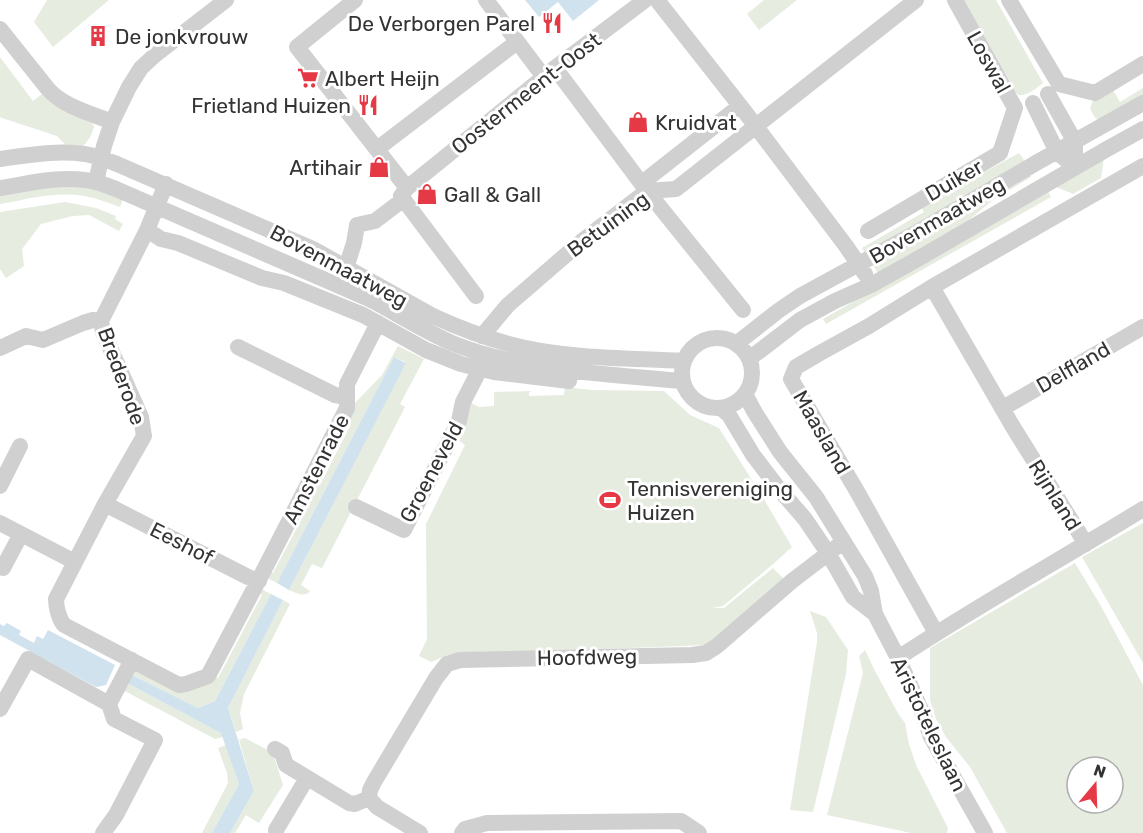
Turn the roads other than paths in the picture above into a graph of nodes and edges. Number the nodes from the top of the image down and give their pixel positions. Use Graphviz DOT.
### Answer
graph roads {
  1 [pos="226,0"];
  2 [pos="355,0"];
  3 [pos="645,0"];
  4 [pos="657,0"];
  5 [pos="916,0"];
  6 [pos="955,0"];
  7 [pos="1009,0"];
  8 [pos="490,6"];
  9 [pos="0,28"];
  10 [pos="517,42"];
  11 [pos="1143,64"];
  12 [pos="549,73"];
  13 [pos="1054,89"];
  14 [pos="1033,103"];
  15 [pos="1143,103"];
  16 [pos="740,106"];
  17 [pos="1015,108"];
  18 [pos="112,122"];
  19 [pos="756,126"];
  20 [pos="1143,129"];
  21 [pos="1075,142"];
  22 [pos="377,149"];
  23 [pos="1056,152"];
  24 [pos="44,153"];
  25 [pos="101,158"];
  26 [pos="0,159"];
  27 [pos="1143,165"];
  28 [pos="1075,167"];
  29 [pos="48,180"];
  30 [pos="96,182"];
  31 [pos="166,184"];
  32 [pos="644,187"];
  33 [pos="0,188"];
  34 [pos="402,196"];
  35 [pos="156,207"];
  36 [pos="147,230"];
  37 [pos="868,231"];
  38 [pos="860,265"];
  39 [pos="346,268"];
  40 [pos="871,285"];
  41 [pos="932,287"];
  42 [pos="476,296"];
  43 [pos="743,310"];
  44 [pos="101,321"];
  45 [pos="378,323"];
  46 [pos="1143,327"];
  47 [pos="482,336"];
  48 [pos="736,344"];
  49 [pos="238,347"];
  50 [pos="0,348"];
  51 [pos="749,358"];
  52 [pos="683,361"];
  53 [pos="480,369"];
  54 [pos="569,381"];
  55 [pos="682,381"];
  56 [pos="745,394"];
  57 [pos="347,397"];
  58 [pos="721,408"];
  59 [pos="1003,408"];
  60 [pos="20,446"];
  61 [pos="0,486"];
  62 [pos="105,504"];
  63 [pos="356,507"];
  64 [pos="1143,509"];
  65 [pos="0,523"];
  66 [pos="21,534"];
  67 [pos="843,542"];
  68 [pos="1086,544"];
  69 [pos="828,553"];
  70 [pos="75,562"];
  71 [pos="0,567"];
  72 [pos="259,581"];
  73 [pos="57,597"];
  74 [pos="875,614"];
  75 [pos="936,633"];
  76 [pos="898,658"];
  77 [pos="129,665"];
  78 [pos="2,703"];
  79 [pos="109,704"];
  80 [pos="275,749"];
  81 [pos="307,778"];
  82 [pos="369,798"];
  83 [pos="637,827"];
  84 [pos="276,830"];
  85 [pos="103,833"];
  86 [pos="420,833"];
  87 [pos="462,833"];
  88 [pos="699,833"];
  89 [pos="985,833"];
  1 -- 18 [label="street"];
  2 -- 22 [label="street"];
  3 -- 12 [label="street, Oostermeent-Oost"];
  4 -- 16 [label="street"];
  5 -- 19 [label="street, Betuining"];
  6 -- 17 [label="street, Loswal"];
  7 -- 13 [label="street"];
  8 -- 10 [label="street"];
  9 -- 18 [label="street"];
  10 -- 12 [label="street"];
  10 -- 22 [label="street"];
  11 -- 13 [label="street"];
  12 -- 32 [label="street"];
  12 -- 34 [label="street, Oostermeent-Oost"];
  13 -- 14 [label="street, Loswal"];
  13 -- 21 [label="street"];
  14 -- 17 [label="street, Loswal"];
  14 -- 23 [label="street, Loswal"];
  15 -- 21 [label="street, Bovenmaatweg"];
  16 -- 19 [label="street"];
  16 -- 32 [label="street"];
  17 -- 37 [label="street, Duiker"];
  18 -- 25 [label="street"];
  19 -- 32 [label="street, Betuining"];
  19 -- 38 [label="street"];
  20 -- 28 [label="street, Bovenmaatweg"];
  21 -- 23 [label="street, Bovenmaatweg"];
  21 -- 28 [label="street"];
  22 -- 34 [label="street"];
  23 -- 28 [label="street, Loswal"];
  23 -- 38 [label="street, Bovenmaatweg"];
  24 -- 25 [label="street, Bovenmaatweg"];
  24 -- 26 [label="street, Bovenmaatweg"];
  24 -- 29 [label="street"];
  25 -- 30 [label="street"];
  25 -- 31 [label="street, Bovenmaatweg"];
  27 -- 41 [label="street"];
  28 -- 40 [label="street, Bovenmaatweg"];
  29 -- 30 [label="street, Bovenmaatweg"];
  29 -- 33 [label="street, Bovenmaatweg"];
  30 -- 35 [label="street, Bovenmaatweg"];
  31 -- 35 [label="street, Brederode"];
  31 -- 39 [label="street, Bovenmaatweg"];
  32 -- 43 [label="street"];
  32 -- 47 [label="street, Betuining"];
  34 -- 39 [label="street, Oostermeent-Oost"];
  34 -- 42 [label="street"];
  35 -- 36 [label="street, Brederode"];
  35 -- 55 [label="street, Bovenmaatweg"];
  36 -- 44 [label="street, Brederode"];
  36 -- 45 [label="street, Bovenmaatweg"];
  38 -- 40 [label="street"];
  38 -- 48 [label="street, Bovenmaatweg"];
  39 -- 47 [label="street, Bovenmaatweg"];
  40 -- 51 [label="street, Bovenmaatweg"];
  41 -- 59 [label="street, Rijnland"];
  41 -- 75 [label="street, Maasland"];
  44 -- 50 [label="street"];
  44 -- 62 [label="street, Brederode"];
  45 -- 53 [label="street, Bovenmaatweg"];
  45 -- 57 [label="street, Amstenrade"];
  46 -- 59 [label="street, Delfland"];
  47 -- 52 [label="street, Bovenmaatweg"];
  48 -- 51 [label="street"];
  48 -- 52 [label="street"];
  49 -- 57 [label="street"];
  51 -- 56 [label="street"];
  52 -- 55 [label="street"];
  53 -- 54 [label="street, Bovenmaatweg"];
  53 -- 63 [label="street, Groeneveld"];
  55 -- 58 [label="street"];
  56 -- 58 [label="street"];
  56 -- 67 [label="street, Aristoteleslaan"];
  57 -- 72 [label="street, Amstenrade"];
  58 -- 69 [label="street, Aristoteleslaan"];
  59 -- 68 [label="street, Rijnland"];
  60 -- 61 [label="street"];
  62 -- 70 [label="street, Brederode"];
  62 -- 72 [label="street, Eeshof"];
  64 -- 68 [label="street"];
  65 -- 66 [label="street"];
  66 -- 70 [label="street"];
  66 -- 71 [label="street"];
  67 -- 69 [label="street, Hoofdweg"];
  67 -- 74 [label="street, Aristoteleslaan"];
  68 -- 75 [label="street, Rijnland"];
  69 -- 74 [label="street, Aristoteleslaan"];
  69 -- 82 [label="street, Hoofdweg"];
  70 -- 73 [label="street, Brederode"];
  72 -- 77 [label="street, Amstenrade"];
  73 -- 77 [label="street, Amstenrade"];
  74 -- 76 [label="street, Aristoteleslaan"];
  75 -- 76 [label="street, Rijnland"];
  76 -- 89 [label="street, Aristoteleslaan"];
  77 -- 79 [label="street"];
  78 -- 79 [label="street"];
  79 -- 85 [label="street"];
  80 -- 81 [label="street"];
  81 -- 82 [label="street"];
  81 -- 84 [label="street"];
  82 -- 86 [label="street"];
  83 -- 87 [label="street"];
  83 -- 88 [label="street"];
}
